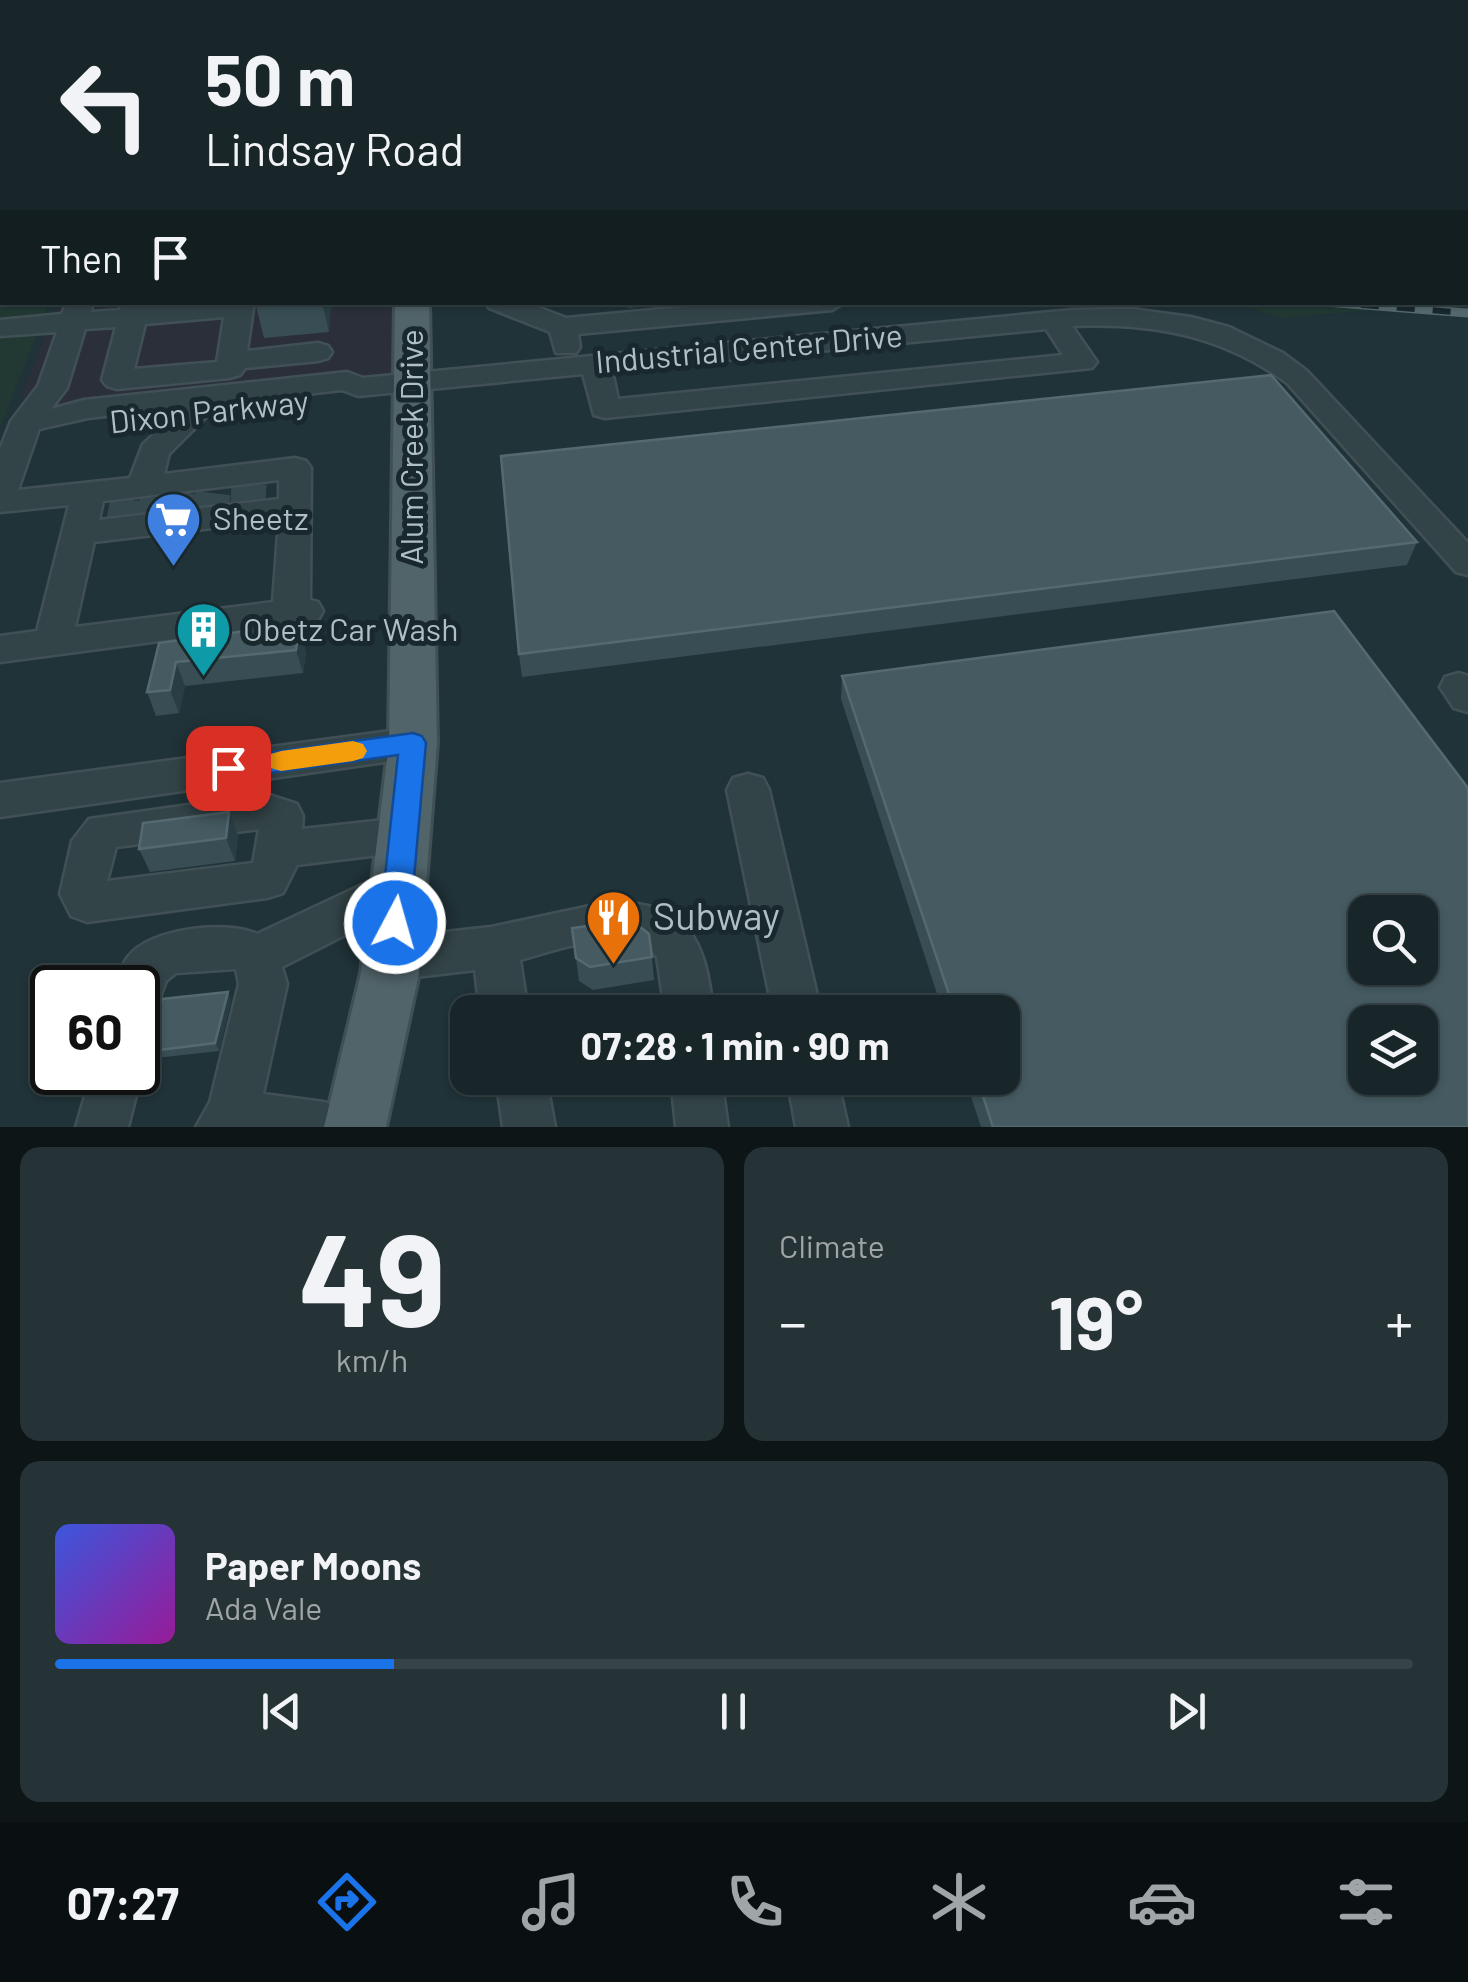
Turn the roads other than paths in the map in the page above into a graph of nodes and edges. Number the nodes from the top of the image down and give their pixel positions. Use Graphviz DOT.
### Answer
graph roads {
  1 [pos="240,305"];
  2 [pos="412,305"];
  3 [pos="507,305"];
  4 [pos="801,305"];
  5 [pos="824,305"];
  6 [pos="1222,305"];
  7 [pos="185,308"];
  8 [pos="135,310"];
  9 [pos="66,313"];
  10 [pos="1054,320"];
  11 [pos="1198,326"];
  12 [pos="563,327"];
  13 [pos="0,328"];
  14 [pos="837,340"];
  15 [pos="318,352"];
  16 [pos="232,361"];
  17 [pos="582,364"];
  18 [pos="413,381"];
  19 [pos="854,385"];
  20 [pos="167,387"];
  21 [pos="358,387"];
  22 [pos="194,414"];
  23 [pos="42,419"];
  24 [pos="88,492"];
  25 [pos="0,493"];
  26 [pos="0,502"];
  27 [pos="169,503"];
  28 [pos="78,534"];
  29 [pos="1465,558"];
  30 [pos="53,642"];
  31 [pos="0,649"];
  32 [pos="413,743"];
  33 [pos="748,790"];
  34 [pos="0,800"];
  35 [pos="404,835"];
  36 [pos="279,849"];
  37 [pos="398,887"];
  38 [pos="495,946"];
  39 [pos="256,957"];
  40 [pos="391,959"];
  41 [pos="151,965"];
  42 [pos="502,995"];
  43 [pos="686,995"];
  44 [pos="793,995"];
  45 [pos="110,1095"];
  46 [pos="524,1095"];
  47 [pos="698,1095"];
  48 [pos="815,1095"];
  49 [pos="228,1121"];
  50 [pos="102,1127"];
  51 [pos="324,1127"];
  52 [pos="355,1127"];
  53 [pos="529,1127"];
  54 [pos="702,1127"];
  55 [pos="822,1127"];
  1 -- 7 [label="street"];
  1 -- 16 [label="street"];
  2 -- 18 [label="main road, Alum Creek Drive"];
  3 -- 12 [label="street"];
  4 -- 12 [label="street"];
  5 -- 14 [label="street"];
  6 -- 11 [label="street"];
  7 -- 8 [label="street"];
  7 -- 20 [label="street"];
  8 -- 9 [label="street"];
  8 -- 20 [label="street"];
  9 -- 13 [label="street"];
  9 -- 23 [label="street"];
  10 -- 11 [label="street, Industrial Center Drive"];
  10 -- 14 [label="street, Industrial Center Drive"];
  10 -- 19 [label="street"];
  11 -- 29 [label="street, Industrial Center Drive"];
  12 -- 17 [label="street"];
  14 -- 17 [label="street, Industrial Center Drive"];
  14 -- 19 [label="street"];
  15 -- 16 [label="street"];
  16 -- 20 [label="street"];
  17 -- 18 [label="street, Industrial Center Drive"];
  17 -- 19 [label="street"];
  18 -- 21 [label="street, Dixon Parkway"];
  18 -- 32 [label="main road, Alum Creek Drive"];
  20 -- 21 [label="street, Dixon Parkway"];
  20 -- 23 [label="street, Dixon Parkway"];
  21 -- 22 [label="street, Dixon Parkway"];
  22 -- 23 [label="street, Dixon Parkway"];
  22 -- 27 [label="street"];
  23 -- 25 [label="street"];
  24 -- 26 [label="street"];
  24 -- 27 [label="street"];
  24 -- 28 [label="street"];
  27 -- 28 [label="street"];
  27 -- 30 [label="street"];
  28 -- 30 [label="street"];
  30 -- 31 [label="street"];
  32 -- 34 [label="street"];
  32 -- 35 [label="main road, Alum Creek Drive"];
  33 -- 44 [label="street"];
  35 -- 36 [label="street"];
  35 -- 37 [label="main road, Alum Creek Drive"];
  37 -- 39 [label="street"];
  37 -- 40 [label="main road, Alum Creek Drive"];
  38 -- 40 [label="street"];
  38 -- 42 [label="street"];
  38 -- 43 [label="street"];
  39 -- 41 [label="street"];
  39 -- 49 [label="street"];
  40 -- 52 [label="main road, Alum Creek Drive"];
  45 -- 50 [label="street"];
  46 -- 53 [label="street"];
  47 -- 54 [label="street"];
  48 -- 55 [label="street"];
  49 -- 51 [label="street"];
}
